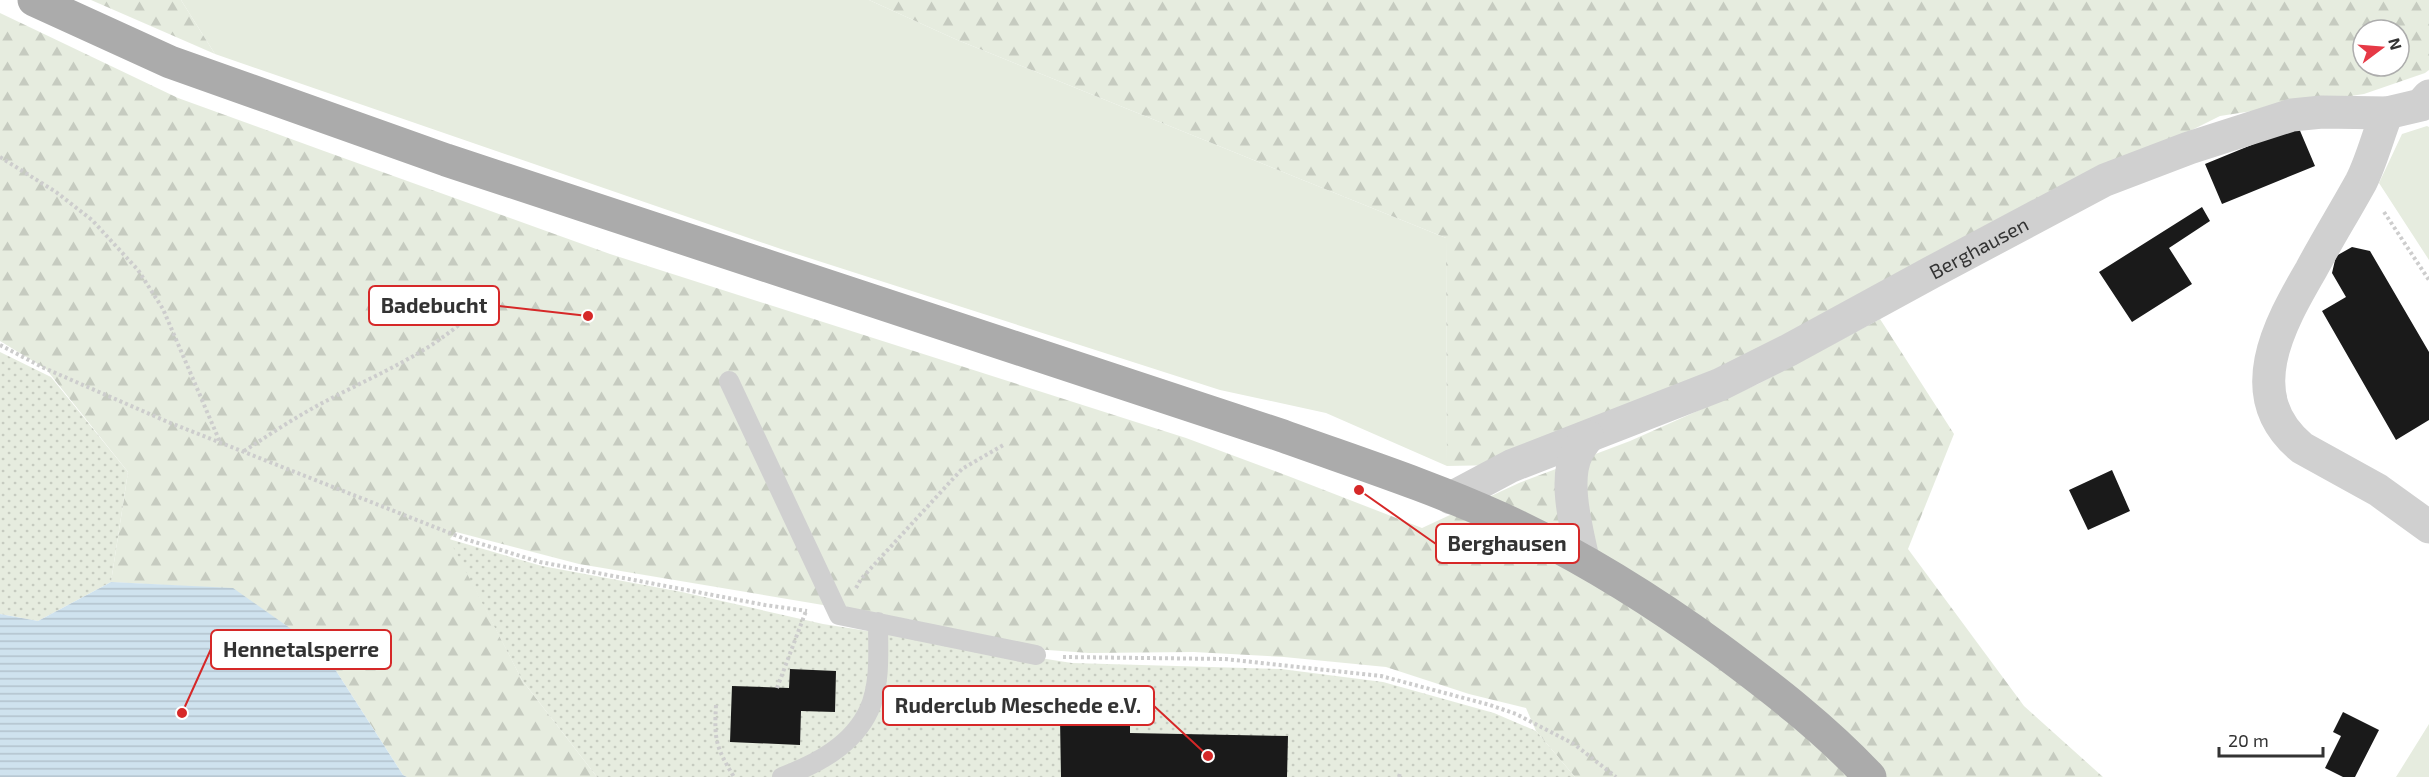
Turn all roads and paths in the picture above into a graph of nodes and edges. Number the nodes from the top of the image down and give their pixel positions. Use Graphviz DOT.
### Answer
graph roads {
  1 [pos="34,0"];
  2 [pos="2426,103"];
  3 [pos="2387,112"];
  4 [pos="0,157"];
  5 [pos="2362,179"];
  6 [pos="2429,280"];
  7 [pos="489,294"];
  8 [pos="0,345"];
  9 [pos="729,381"];
  10 [pos="1588,437"];
  11 [pos="221,444"];
  12 [pos="1005,444"];
  13 [pos="243,451"];
  14 [pos="1451,498"];
  15 [pos="2429,527"];
  16 [pos="1583,559"];
  17 [pos="807,611"];
  18 [pos="839,615"];
  19 [pos="879,622"];
  20 [pos="1036,655"];
  21 [pos="777,687"];
  22 [pos="716,705"];
  23 [pos="734,777"];
  24 [pos="782,777"];
  25 [pos="1616,777"];
  26 [pos="1870,777"];
  1 -- 14 [label="main road"];
  2 -- 3 [label="street, Berghausen"];
  3 -- 5 [label="street"];
  3 -- 10 [label="street, Berghausen"];
  4 -- 11 [label="path"];
  5 -- 6 [label="path"];
  5 -- 15 [label="street"];
  7 -- 13 [label="path"];
  8 -- 11 [label="path"];
  9 -- 18 [label="lane"];
  10 -- 14 [label="street, Berghausen"];
  10 -- 16 [label="street"];
  11 -- 13 [label="path"];
  12 -- 18 [label="path"];
  13 -- 17 [label="path"];
  14 -- 16 [label="main road"];
  16 -- 26 [label="main road"];
  17 -- 18 [label="path"];
  17 -- 21 [label="path"];
  18 -- 19 [label="lane"];
  19 -- 20 [label="lane"];
  19 -- 24 [label="lane"];
  20 -- 25 [label="path"];
  22 -- 23 [label="path"];
}
